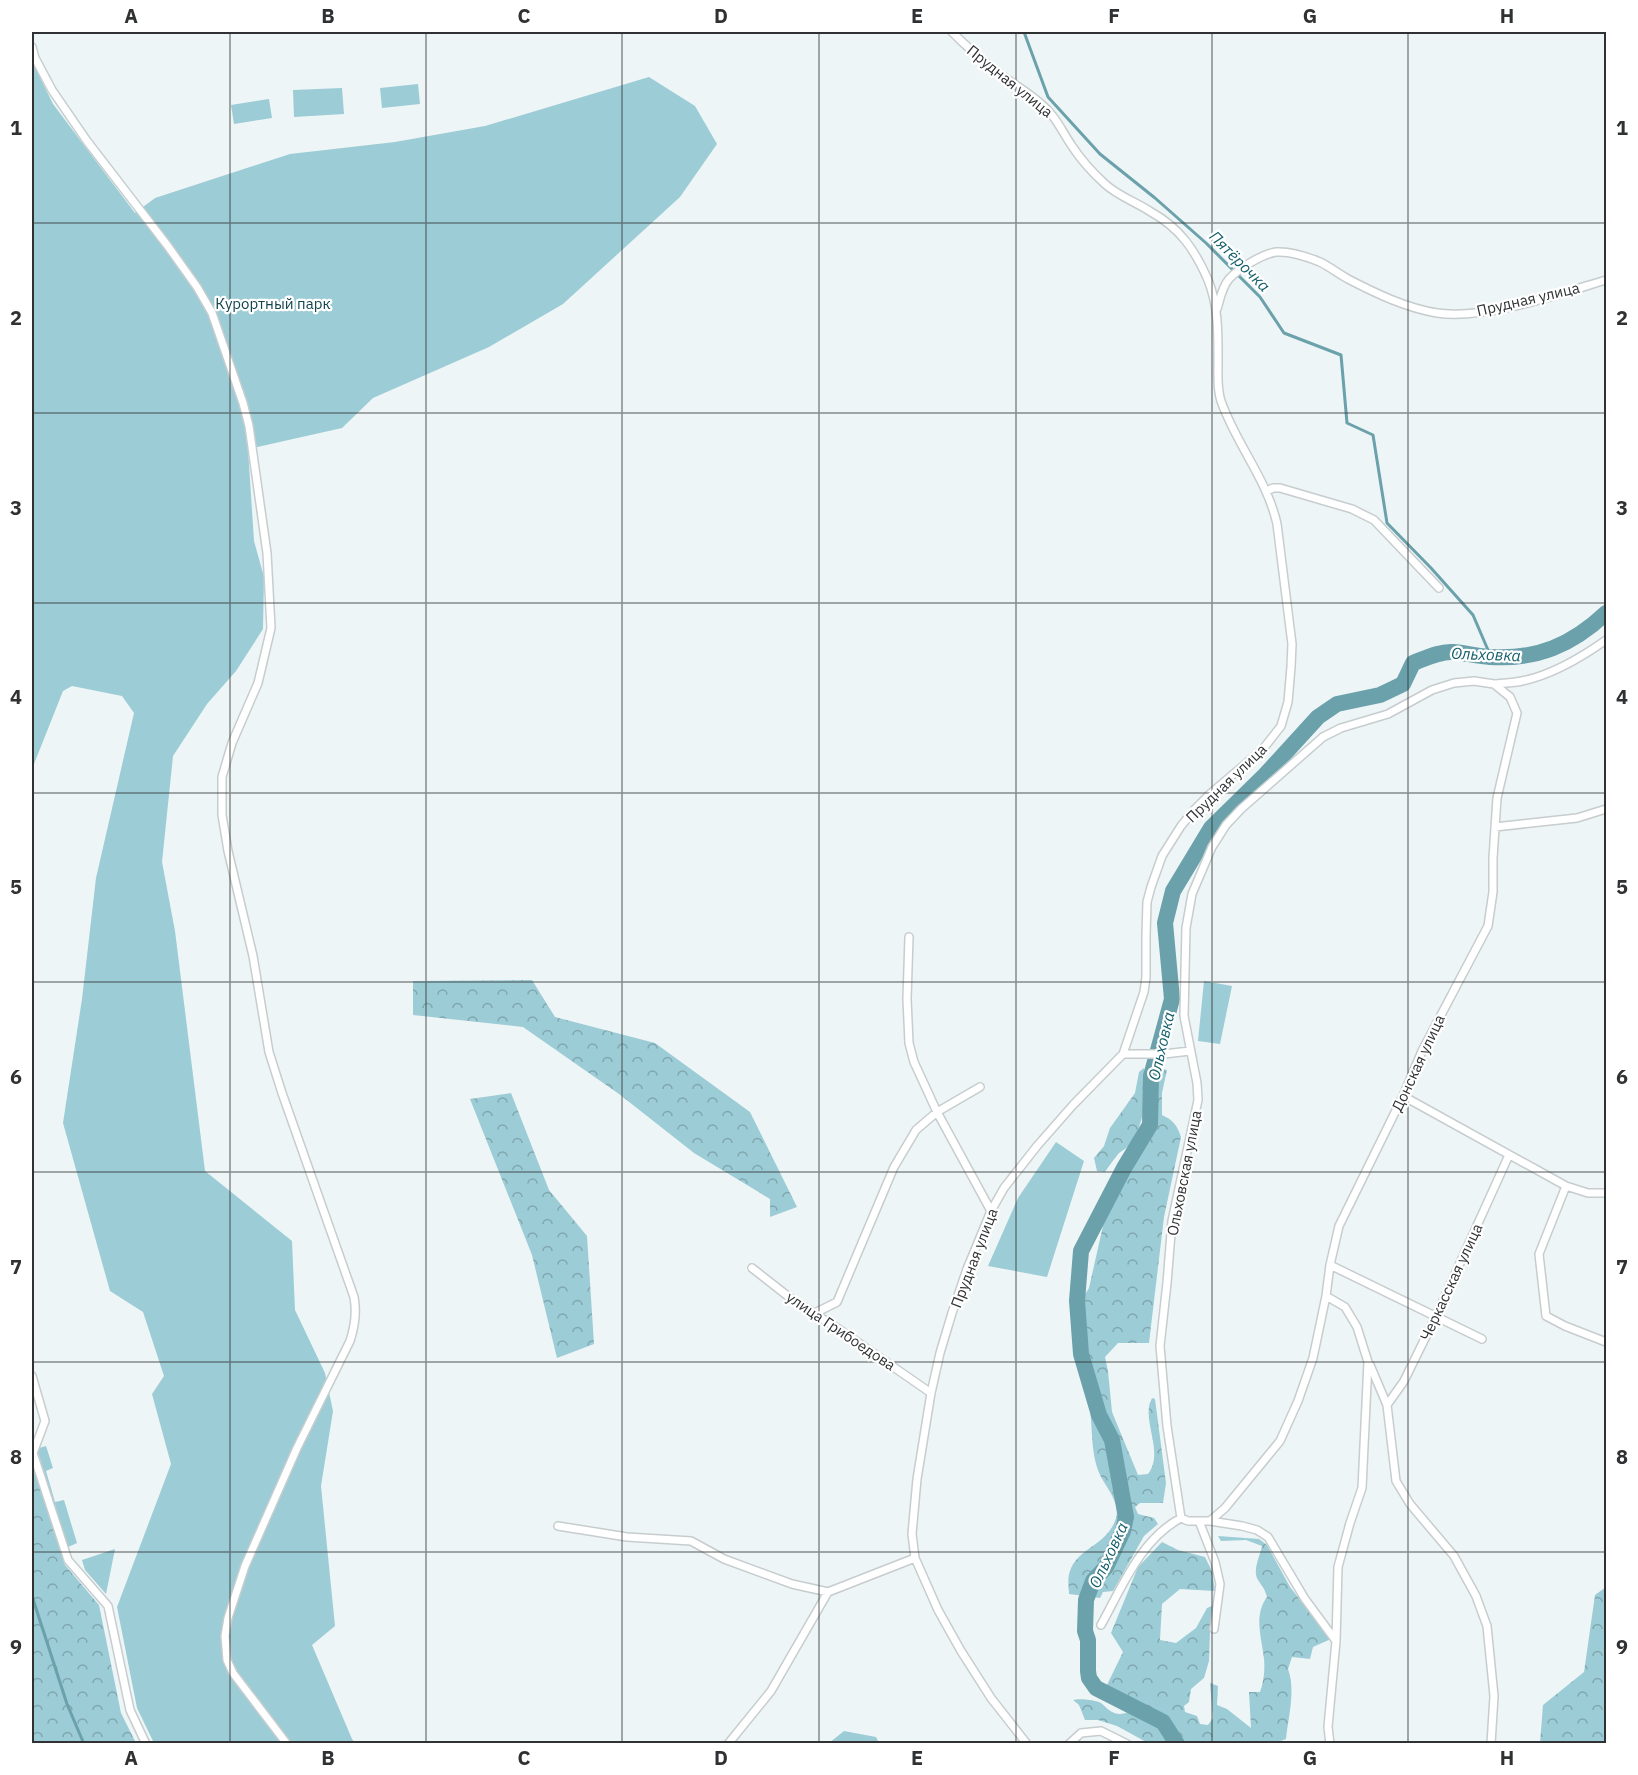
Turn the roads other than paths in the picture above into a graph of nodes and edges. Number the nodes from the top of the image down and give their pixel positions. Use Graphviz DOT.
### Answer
graph roads {
  1 [pos="952,32"];
  2 [pos="32,46"];
  3 [pos="1606,280"];
  4 [pos="1217,309"];
  5 [pos="1267,491"];
  6 [pos="1438,588"];
  7 [pos="1606,640"];
  8 [pos="1494,684"];
  9 [pos="1606,809"];
  10 [pos="1495,827"];
  11 [pos="909,937"];
  12 [pos="1190,1051"];
  13 [pos="1123,1054"];
  14 [pos="980,1087"];
  15 [pos="1403,1096"];
  16 [pos="937,1112"];
  17 [pos="1509,1155"];
  18 [pos="1566,1186"];
  19 [pos="1606,1193"];
  20 [pos="991,1211"];
  21 [pos="1330,1265"];
  22 [pos="752,1268"];
  23 [pos="1326,1296"];
  24 [pos="815,1313"];
  25 [pos="1436,1316"];
  26 [pos="1482,1339"];
  27 [pos="1606,1342"];
  28 [pos="1368,1362"];
  29 [pos="32,1376"];
  30 [pos="931,1393"];
  31 [pos="1388,1405"];
  32 [pos="1181,1518"];
  33 [pos="1198,1521"];
  34 [pos="1210,1521"];
  35 [pos="558,1526"];
  36 [pos="915,1558"];
  37 [pos="828,1592"];
  38 [pos="1101,1625"];
  39 [pos="1215,1629"];
  40 [pos="1336,1641"];
  41 [pos="146,1743"];
  42 [pos="287,1743"];
  43 [pos="728,1743"];
  44 [pos="1027,1743"];
  45 [pos="1069,1743"];
  46 [pos="1126,1743"];
  47 [pos="1330,1743"];
  48 [pos="1491,1743"];
  1 -- 4 [label="street, Прудная улица"];
  2 -- 42 [label="street"];
  3 -- 4 [label="street, Прудная улица"];
  4 -- 5 [label="street, Прудная улица"];
  5 -- 6 [label="street"];
  5 -- 13 [label="street, Прудная улица"];
  7 -- 8 [label="street, Ольховская улица"];
  8 -- 10 [label="street, Донская улица"];
  8 -- 12 [label="street, Ольховская улица"];
  9 -- 10 [label="street"];
  10 -- 15 [label="street, Донская улица"];
  11 -- 16 [label="street"];
  12 -- 13 [label="street"];
  12 -- 32 [label="street, Ольховская улица"];
  13 -- 20 [label="street, Прудная улица"];
  14 -- 16 [label="street"];
  15 -- 17 [label="street"];
  15 -- 21 [label="street, Донская улица"];
  16 -- 20 [label="street"];
  16 -- 24 [label="street"];
  17 -- 18 [label="street"];
  17 -- 25 [label="street, Черкасская улица"];
  18 -- 19 [label="street"];
  18 -- 27 [label="street"];
  20 -- 30 [label="street, Прудная улица"];
  21 -- 23 [label="street, Донская улица"];
  21 -- 25 [label="street"];
  22 -- 24 [label="street, улица Грибоедова"];
  23 -- 28 [label="street"];
  23 -- 34 [label="street, Донская улица"];
  24 -- 30 [label="street, улица Грибоедова"];
  25 -- 26 [label="street"];
  25 -- 31 [label="street, Черкасская улица"];
  28 -- 31 [label="street"];
  28 -- 40 [label="street"];
  29 -- 41 [label="street"];
  30 -- 36 [label="street, Прудная улица"];
  31 -- 48 [label="street"];
  32 -- 33 [label="street"];
  32 -- 38 [label="street"];
  33 -- 34 [label="street"];
  33 -- 39 [label="street"];
  34 -- 40 [label="street"];
  35 -- 37 [label="street"];
  36 -- 37 [label="street"];
  36 -- 44 [label="street, Прудная улица"];
  37 -- 43 [label="street"];
  40 -- 47 [label="street"];
  45 -- 46 [label="street"];
}
